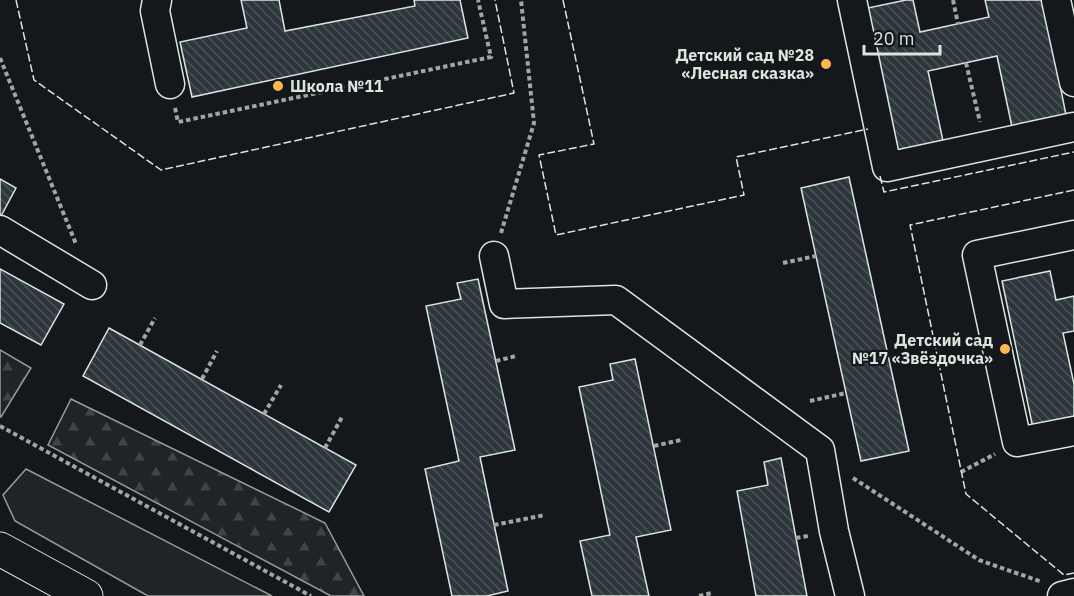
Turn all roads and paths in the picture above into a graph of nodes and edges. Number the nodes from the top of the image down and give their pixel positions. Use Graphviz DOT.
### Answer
graph roads {
  1 [pos="157,0"];
  2 [pos="478,0"];
  3 [pos="521,0"];
  4 [pos="852,0"];
  5 [pos="953,0"];
  6 [pos="1063,11"];
  7 [pos="958,24"];
  8 [pos="0,58"];
  9 [pos="966,63"];
  10 [pos="1074,82"];
  11 [pos="170,84"];
  12 [pos="1074,127"];
  13 [pos="986,146"];
  14 [pos="0,230"];
  15 [pos="1074,235"];
  16 [pos="494,256"];
  17 [pos="816,256"];
  18 [pos="783,263"];
  19 [pos="92,285"];
  20 [pos="154,318"];
  21 [pos="140,345"];
  22 [pos="217,351"];
  23 [pos="516,356"];
  24 [pos="496,361"];
  25 [pos="202,380"];
  26 [pos="281,385"];
  27 [pos="846,393"];
  28 [pos="810,400"];
  29 [pos="264,414"];
  30 [pos="342,417"];
  31 [pos="0,426"];
  32 [pos="1074,431"];
  33 [pos="681,440"];
  34 [pos="1017,442"];
  35 [pos="654,446"];
  36 [pos="325,448"];
  37 [pos="821,458"];
  38 [pos="961,472"];
  39 [pos="544,515"];
  40 [pos="494,525"];
  41 [pos="0,549"];
  42 [pos="1052,589"];
  43 [pos="712,593"];
  44 [pos="1074,593"];
  45 [pos="86,596"];
  46 [pos="311,596"];
  47 [pos="699,596"];
  48 [pos="850,596"];
  1 -- 11 [label="lane"];
  2 -- 11 [label="path"];
  3 -- 16 [label="path"];
  4 -- 13 [label="lane"];
  5 -- 7 [label="path"];
  6 -- 10 [label="lane"];
  8 -- 19 [label="path"];
  9 -- 13 [label="path"];
  12 -- 13 [label="lane"];
  14 -- 19 [label="lane"];
  15 -- 34 [label="lane"];
  16 -- 37 [label="lane"];
  17 -- 18 [label="path"];
  20 -- 21 [label="path"];
  22 -- 25 [label="path"];
  23 -- 24 [label="path"];
  26 -- 29 [label="path"];
  27 -- 28 [label="path"];
  30 -- 36 [label="path"];
  31 -- 46 [label="path"];
  32 -- 34 [label="lane"];
  33 -- 35 [label="path"];
  34 -- 38 [label="path"];
  37 -- 42 [label="path"];
  37 -- 48 [label="lane"];
  39 -- 40 [label="path"];
  41 -- 45 [label="main road"];
  42 -- 44 [label="lane"];
  43 -- 47 [label="path"];
}
